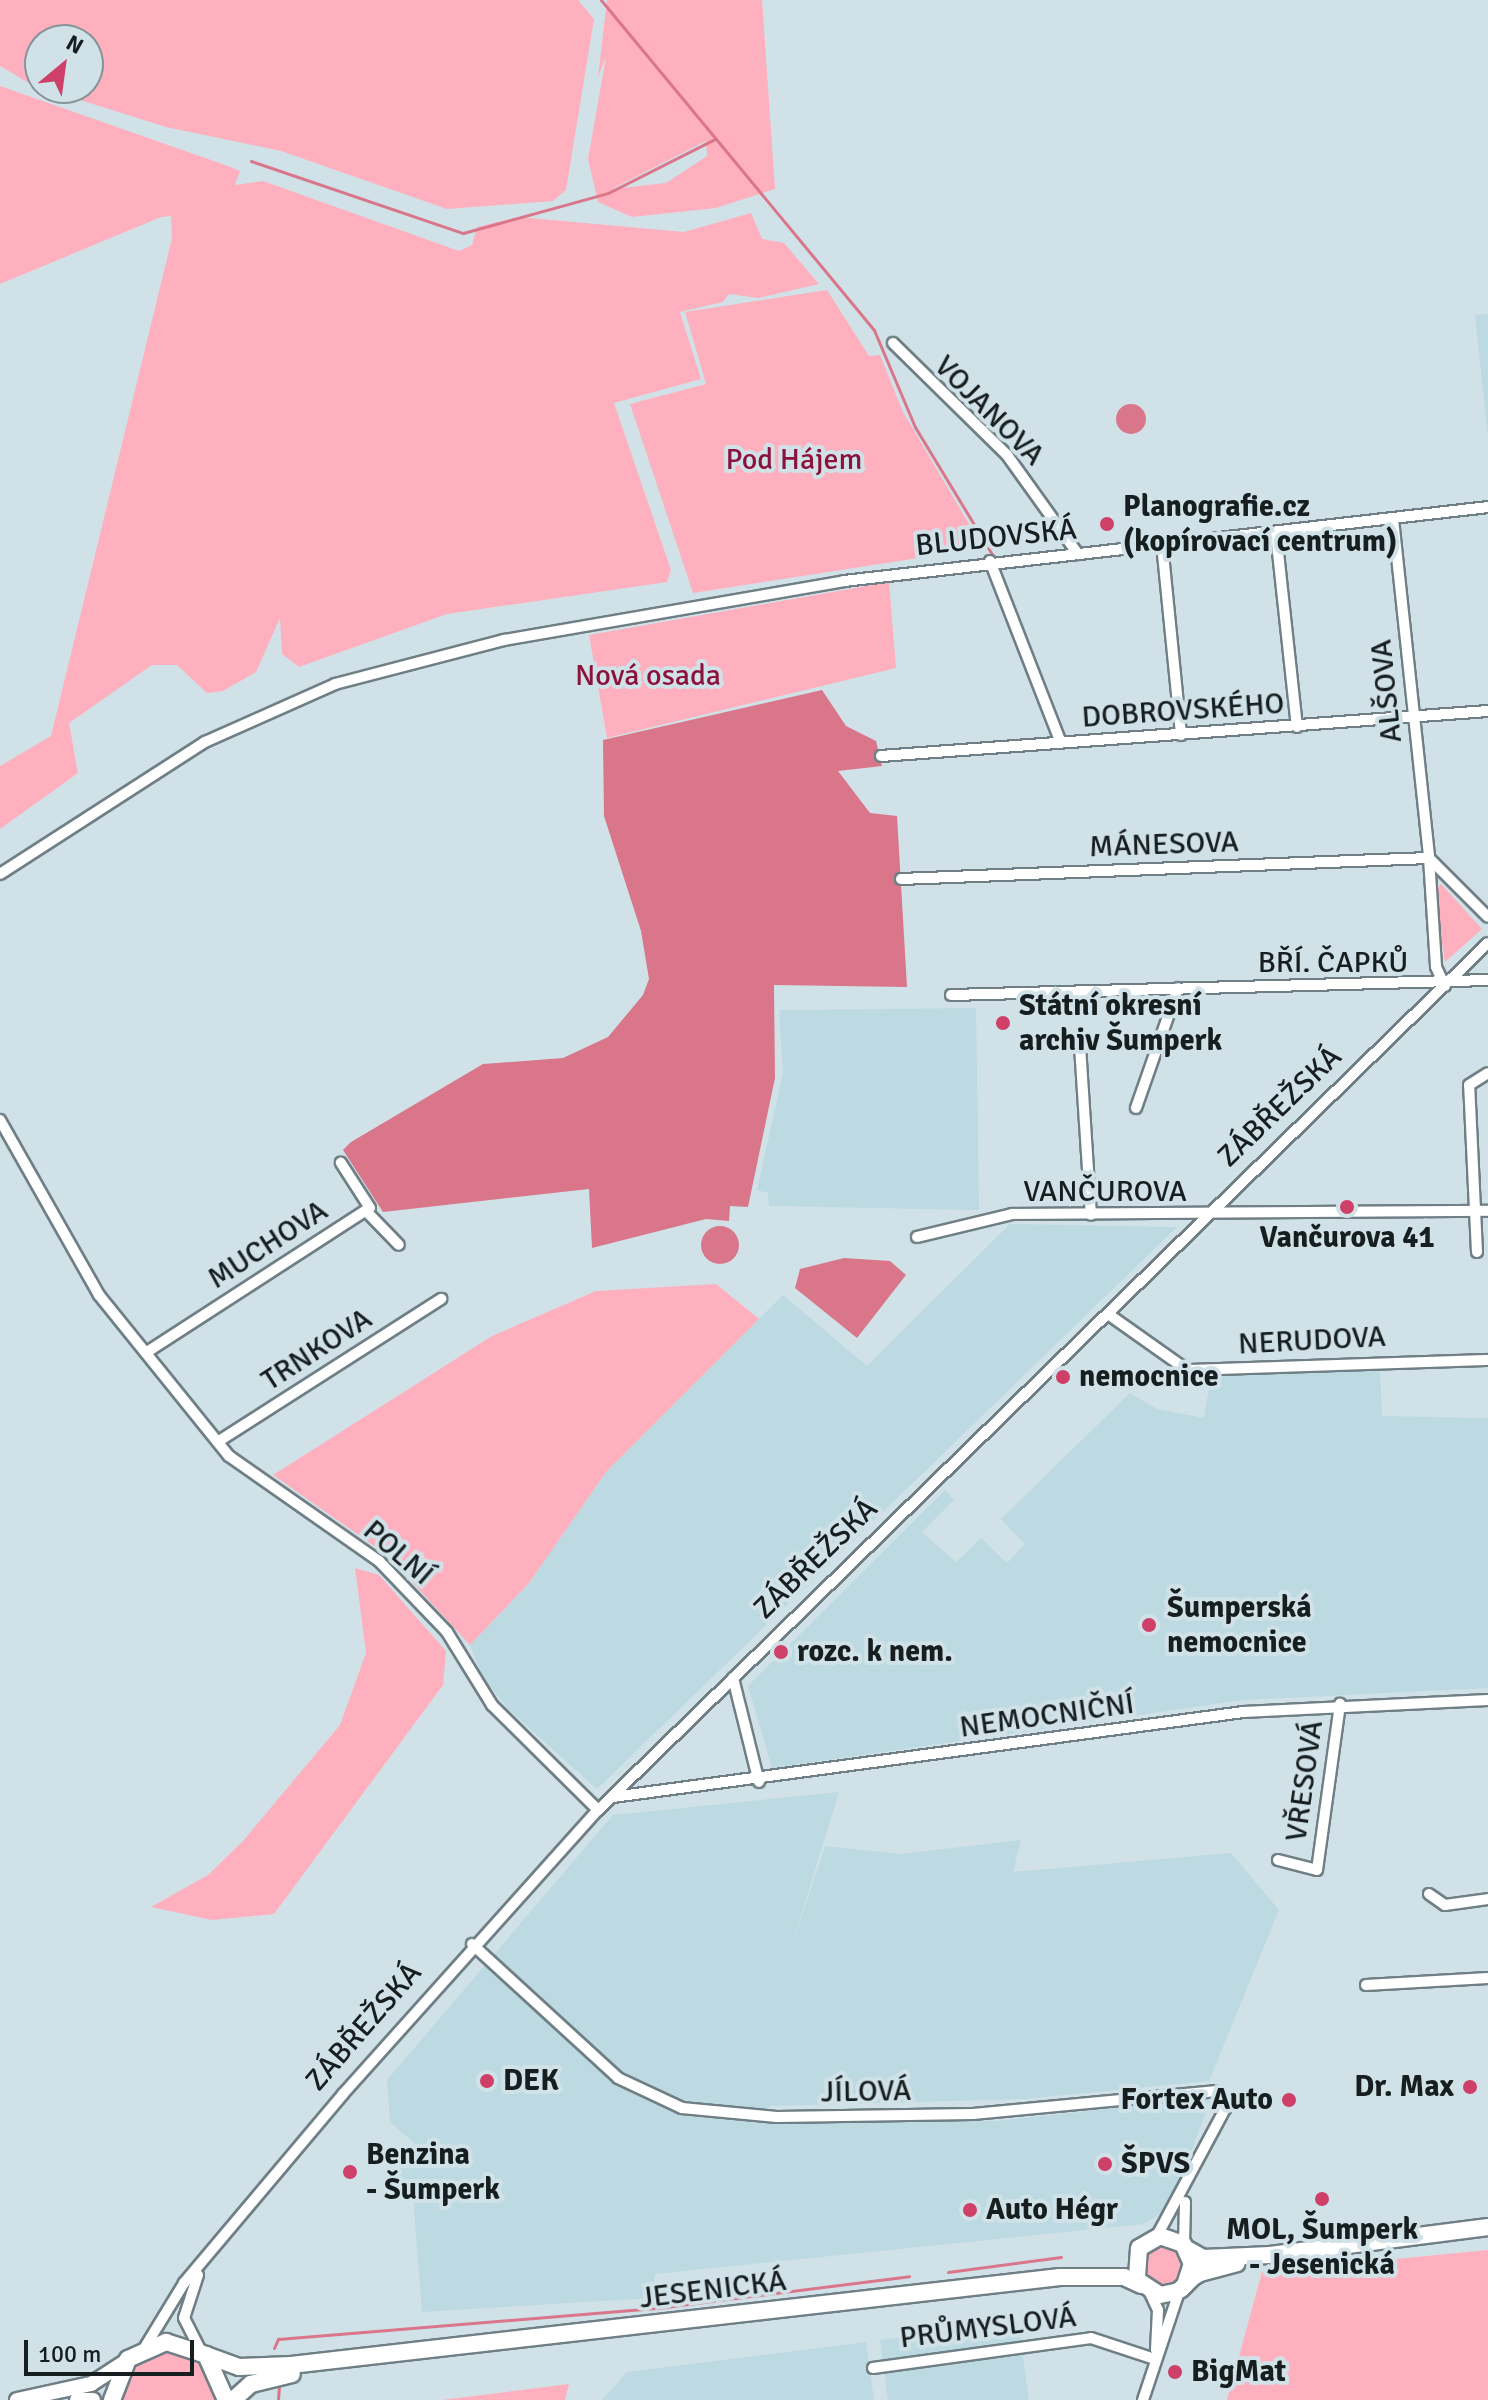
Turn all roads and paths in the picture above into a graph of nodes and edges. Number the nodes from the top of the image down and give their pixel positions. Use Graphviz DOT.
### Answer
graph roads {
  1 [pos="893,343"];
  2 [pos="1488,507"];
  3 [pos="1393,519"];
  4 [pos="1276,534"];
  5 [pos="1162,544"];
  6 [pos="1078,554"];
  7 [pos="990,561"];
  8 [pos="1488,711"];
  9 [pos="1414,718"];
  10 [pos="1297,727"];
  11 [pos="1181,735"];
  12 [pos="1061,743"];
  13 [pos="881,756"];
  14 [pos="1429,858"];
  15 [pos="0,874"];
  16 [pos="901,879"];
  17 [pos="1488,917"];
  18 [pos="1488,943"];
  19 [pos="1488,980"];
  20 [pos="1445,986"];
  21 [pos="1178,988"];
  22 [pos="951,995"];
  23 [pos="1080,1046"];
  24 [pos="1488,1073"];
  25 [pos="1136,1108"];
  26 [pos="0,1120"];
  27 [pos="341,1163"];
  28 [pos="366,1211"];
  29 [pos="1474,1211"];
  30 [pos="1488,1211"];
  31 [pos="1091,1215"];
  32 [pos="1209,1216"];
  33 [pos="917,1237"];
  34 [pos="399,1245"];
  35 [pos="1477,1252"];
  36 [pos="441,1299"];
  37 [pos="1108,1314"];
  38 [pos="147,1352"];
  39 [pos="1488,1360"];
  40 [pos="219,1441"];
  41 [pos="733,1678"];
  42 [pos="1488,1700"];
  43 [pos="1340,1704"];
  44 [pos="759,1782"];
  45 [pos="613,1797"];
  46 [pos="598,1810"];
  47 [pos="1278,1860"];
  48 [pos="1429,1894"];
  49 [pos="1488,1899"];
  50 [pos="472,1944"];
  51 [pos="1488,1978"];
  52 [pos="1366,1985"];
  53 [pos="1191,2180"];
  54 [pos="1488,2227"];
  55 [pos="1154,2238"];
  56 [pos="217,2247"];
  57 [pos="1139,2248"];
  58 [pos="1187,2249"];
  59 [pos="1270,2255"];
  60 [pos="1060,2277"];
  61 [pos="1143,2287"];
  62 [pos="1183,2287"];
  63 [pos="144,2348"];
  64 [pos="206,2355"];
  65 [pos="128,2359"];
  66 [pos="372,2359"];
  67 [pos="1155,2359"];
  68 [pos="873,2368"];
  69 [pos="17,2400"];
  70 [pos="77,2400"];
  71 [pos="93,2400"];
  72 [pos="112,2400"];
  73 [pos="226,2400"];
  74 [pos="233,2400"];
  75 [pos="1143,2400"];
  1 -- 6 [label="street, VOJANOVA"];
  2 -- 3 [label="street, BLUDOVSKÁ"];
  3 -- 4 [label="street, BLUDOVSKÁ"];
  3 -- 9 [label="street, ALŠOVA"];
  4 -- 5 [label="street, BLUDOVSKÁ"];
  4 -- 10 [label="street"];
  5 -- 6 [label="street, BLUDOVSKÁ"];
  5 -- 11 [label="street"];
  6 -- 7 [label="street, BLUDOVSKÁ"];
  7 -- 12 [label="street"];
  7 -- 15 [label="street, BLUDOVSKÁ"];
  8 -- 9 [label="street, DOBROVSKÉHO"];
  9 -- 10 [label="street, DOBROVSKÉHO"];
  9 -- 14 [label="street, ALŠOVA"];
  10 -- 11 [label="street, DOBROVSKÉHO"];
  11 -- 12 [label="street, DOBROVSKÉHO"];
  12 -- 13 [label="street, DOBROVSKÉHO"];
  14 -- 16 [label="street, MÁNESOVA"];
  14 -- 17 [label="street"];
  14 -- 20 [label="street, ALŠOVA"];
  18 -- 20 [label="street, ZÁBŘEŽSKÁ"];
  19 -- 20 [label="street, BŘÍ. ČAPKŮ"];
  20 -- 21 [label="street, BŘÍ. ČAPKŮ"];
  20 -- 32 [label="street, ZÁBŘEŽSKÁ"];
  21 -- 22 [label="street, BŘÍ. ČAPKŮ"];
  21 -- 25 [label="street"];
  23 -- 31 [label="street"];
  24 -- 29 [label="street"];
  26 -- 38 [label="street, POLNÍ"];
  27 -- 28 [label="street, MUCHOVA"];
  28 -- 34 [label="street"];
  28 -- 38 [label="street, MUCHOVA"];
  29 -- 30 [label="street, VANČUROVA"];
  29 -- 32 [label="street, VANČUROVA"];
  29 -- 35 [label="street"];
  31 -- 32 [label="street, VANČUROVA"];
  31 -- 33 [label="street, VANČUROVA"];
  32 -- 37 [label="street, ZÁBŘEŽSKÁ"];
  36 -- 40 [label="street, TRNKOVA"];
  37 -- 39 [label="street, NERUDOVA"];
  37 -- 41 [label="street, ZÁBŘEŽSKÁ"];
  38 -- 40 [label="street, POLNÍ"];
  40 -- 46 [label="street, POLNÍ"];
  41 -- 44 [label="street"];
  41 -- 45 [label="street, ZÁBŘEŽSKÁ"];
  42 -- 43 [label="street, NEMOCNIČNÍ"];
  43 -- 44 [label="street, NEMOCNIČNÍ"];
  43 -- 47 [label="street, VŘESOVÁ"];
  44 -- 45 [label="street, NEMOCNIČNÍ"];
  45 -- 46 [label="street, ZÁBŘEŽSKÁ"];
  46 -- 50 [label="street, ZÁBŘEŽSKÁ"];
  48 -- 49 [label="street"];
  50 -- 53 [label="street, JÍLOVÁ"];
  50 -- 56 [label="street, ZÁBŘEŽSKÁ"];
  51 -- 52 [label="street"];
  53 -- 55 [label="street, JÍLOVÁ"];
  53 -- 58 [label="street, JÍLOVÁ"];
  54 -- 59 [label="main road, JESENICKÁ"];
  55 -- 57 [label="main road, JESENICKÁ"];
  55 -- 58 [label="main road, JESENICKÁ"];
  56 -- 63 [label="street, ZÁBŘEŽSKÁ"];
  56 -- 64 [label="street, ZÁBŘEŽSKÁ"];
  57 -- 60 [label="main road, JESENICKÁ"];
  57 -- 61 [label="main road"];
  58 -- 59 [label="main road, JESENICKÁ"];
  58 -- 62 [label="main road"];
  59 -- 62 [label="main road, JESENICKÁ"];
  60 -- 61 [label="main road, JESENICKÁ"];
  60 -- 66 [label="main road, JESENICKÁ"];
  61 -- 62 [label="main road, JESENICKÁ"];
  61 -- 67 [label="street"];
  62 -- 67 [label="street"];
  63 -- 64 [label="main road"];
  63 -- 65 [label="main road, ZÁBŘEŽSKÁ"];
  64 -- 66 [label="main road, JESENICKÁ"];
  64 -- 73 [label="main road, ZÁBŘEŽSKÁ"];
  65 -- 69 [label="main road, ZÁBŘEŽSKÁ"];
  65 -- 72 [label="main road"];
  66 -- 74 [label="main road, JESENICKÁ"];
  67 -- 68 [label="street, PRŮMYSLOVÁ"];
  67 -- 75 [label="street"];
  70 -- 71 [label="main road"];
}
